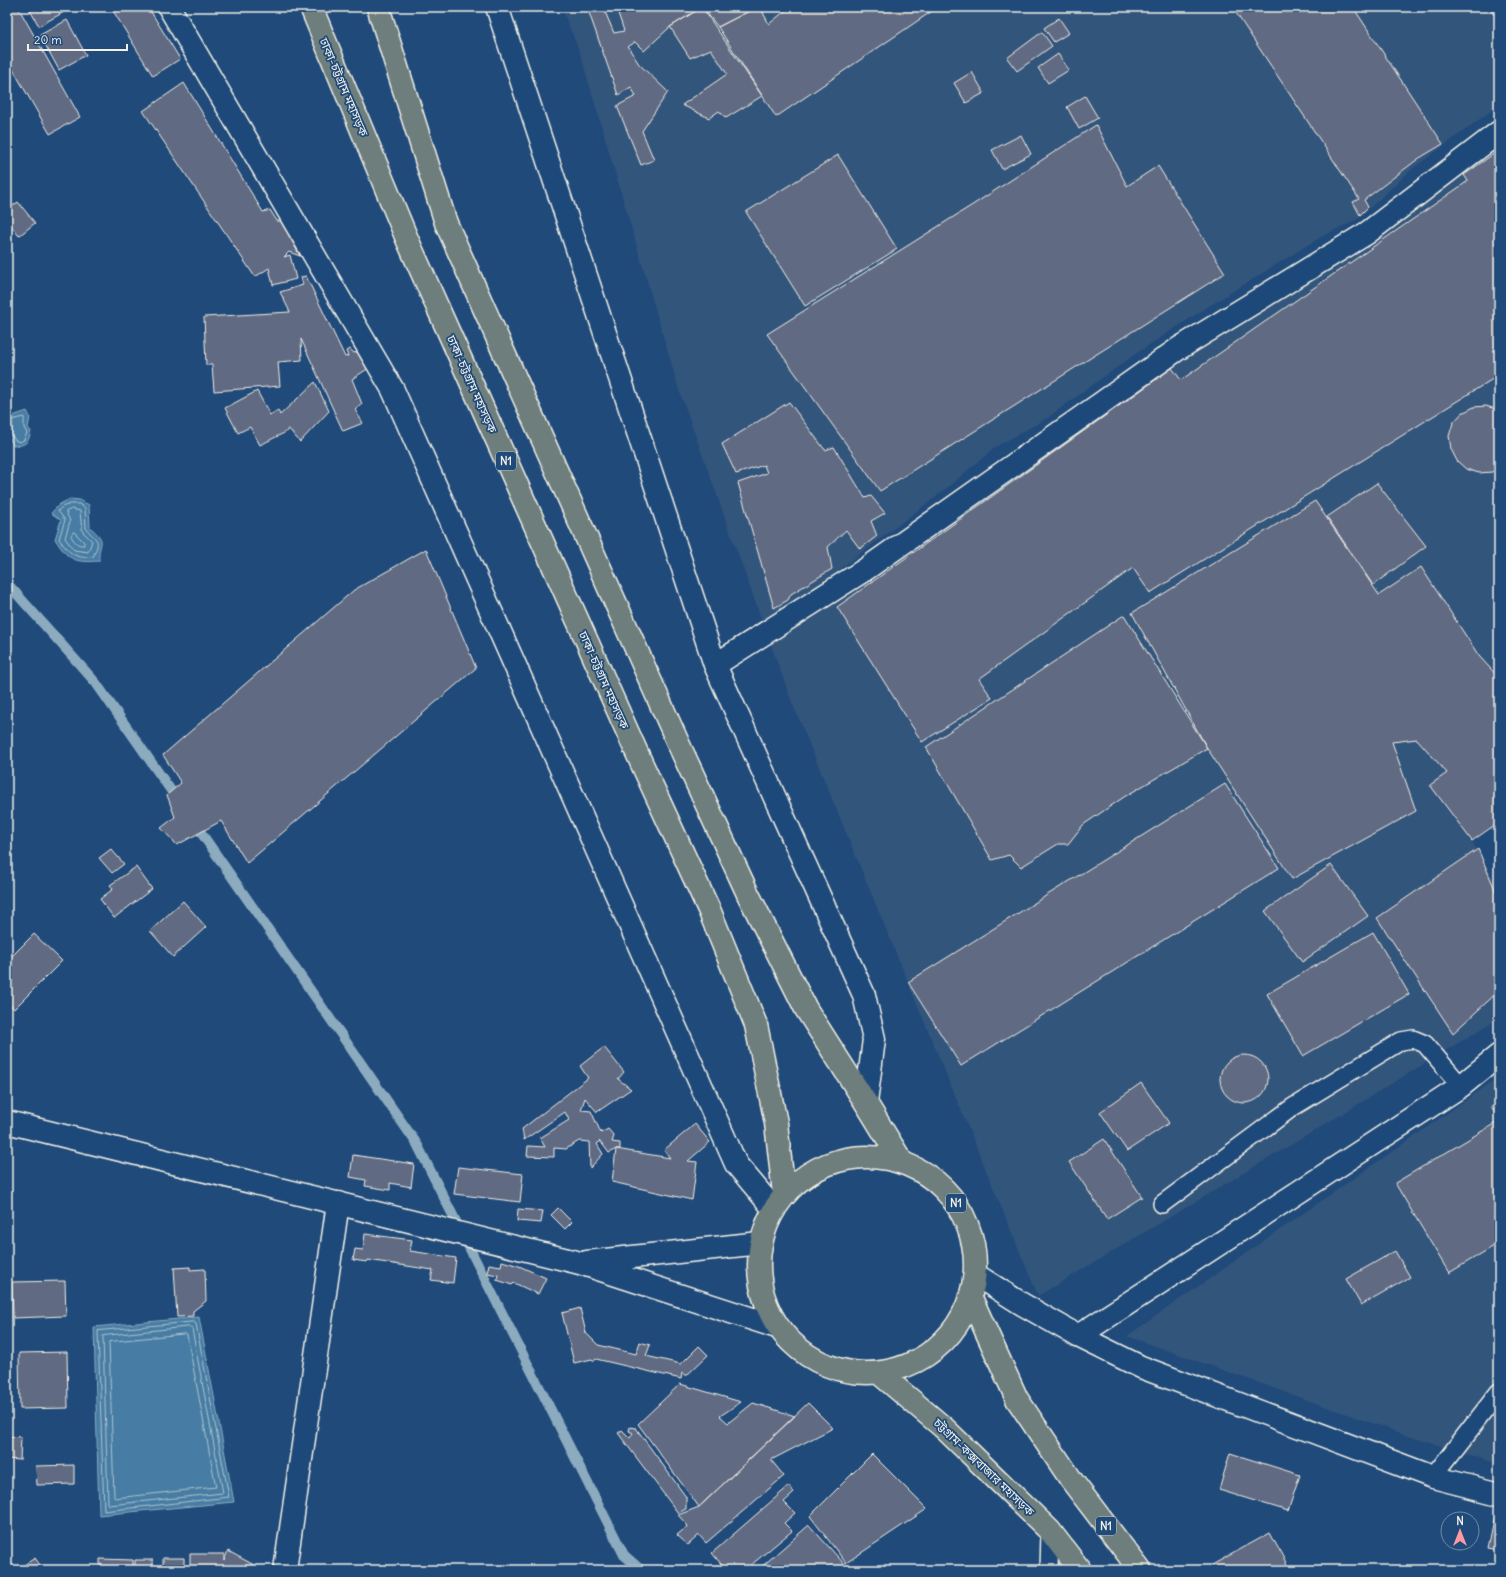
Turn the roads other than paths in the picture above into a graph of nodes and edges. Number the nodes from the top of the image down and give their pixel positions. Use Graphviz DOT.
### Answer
graph roads {
  1 [pos="169,7"];
  2 [pos="311,7"];
  3 [pos="378,7"];
  4 [pos="497,7"];
  5 [pos="1499,132"];
  6 [pos="716,665"];
  7 [pos="1499,1055"];
  8 [pos="1461,1086"];
  9 [pos="866,1103"];
  10 [pos="7,1122"];
  11 [pos="902,1162"];
  12 [pos="779,1201"];
  13 [pos="338,1203"];
  14 [pos="1162,1204"];
  15 [pos="760,1243"];
  16 [pos="580,1263"];
  17 [pos="976,1275"];
  18 [pos="971,1298"];
  19 [pos="777,1327"];
  20 [pos="1078,1336"];
  21 [pos="879,1373"];
  22 [pos="1499,1392"];
  23 [pos="1433,1477"];
  24 [pos="1499,1494"];
  25 [pos="1050,1531"];
  26 [pos="285,1570"];
  27 [pos="1049,1570"];
  28 [pos="1080,1570"];
  29 [pos="1140,1570"];
  1 -- 12 [label="street"];
  2 -- 12 [label="highway, ঢাকা-চট্টগ্রাম মহাসড়ক / N1"];
  3 -- 9 [label="highway, N1"];
  4 -- 6 [label="street"];
  5 -- 6 [label="street"];
  6 -- 9 [label="street"];
  7 -- 8 [label="street"];
  8 -- 14 [label="lane"];
  8 -- 20 [label="street"];
  9 -- 11 [label="highway, N1"];
  10 -- 13 [label="street"];
  11 -- 12 [label="highway, N1"];
  11 -- 17 [label="highway, N1"];
  12 -- 15 [label="highway, N1"];
  13 -- 16 [label="street"];
  13 -- 26 [label="street"];
  15 -- 16 [label="street"];
  15 -- 19 [label="highway, N1"];
  16 -- 19 [label="street"];
  17 -- 18 [label="highway, N1"];
  17 -- 20 [label="street"];
  18 -- 21 [label="highway, N1"];
  18 -- 29 [label="highway, N1"];
  19 -- 21 [label="highway, N1"];
  20 -- 23 [label="street"];
  21 -- 25 [label="highway, চট্টগ্রাম-কক্সবাজার মহাসড়ক"];
  22 -- 23 [label="lane"];
  23 -- 24 [label="street"];
  25 -- 27 [label="lane"];
  25 -- 28 [label="highway, চট্টগ্রাম-কক্সবাজার মহাসড়ক"];
}
